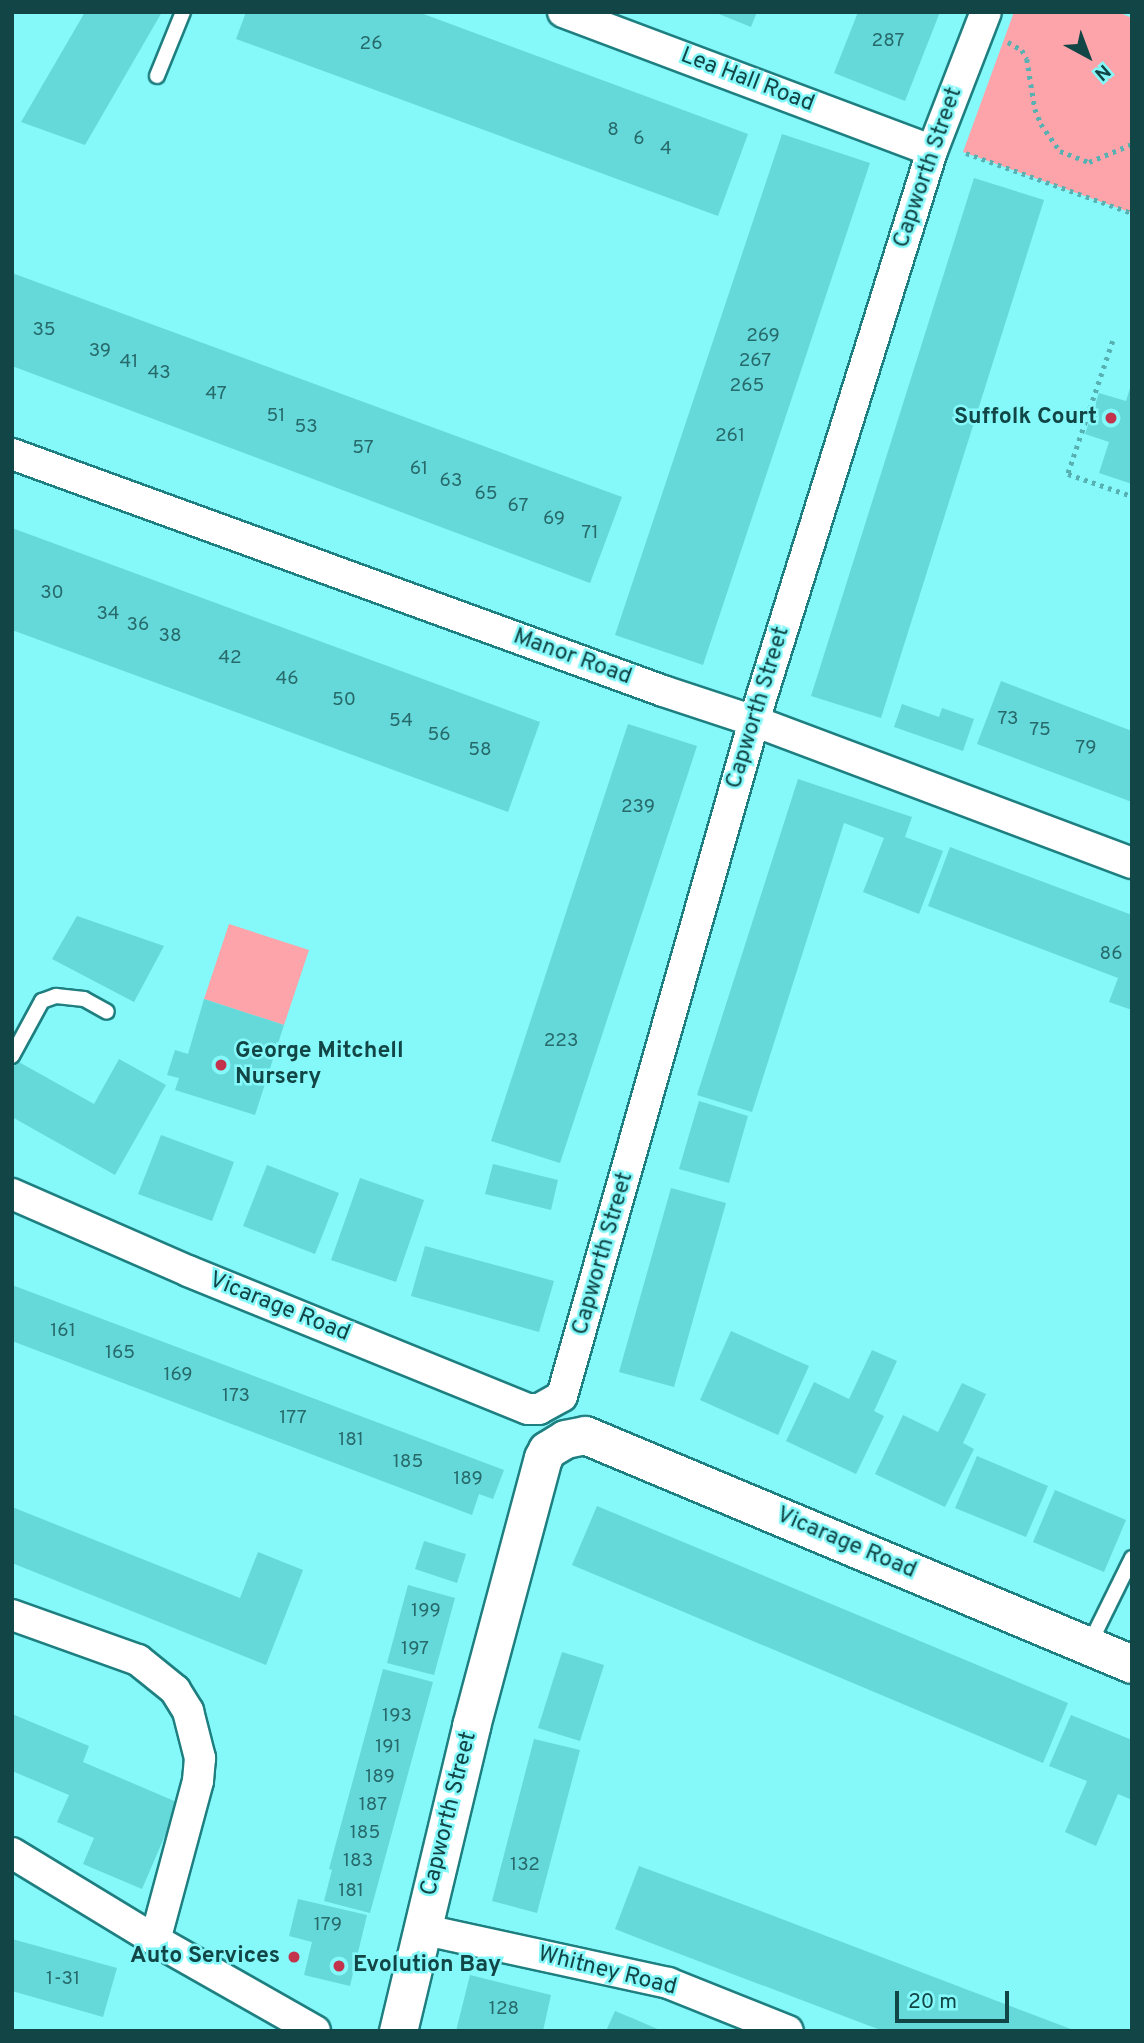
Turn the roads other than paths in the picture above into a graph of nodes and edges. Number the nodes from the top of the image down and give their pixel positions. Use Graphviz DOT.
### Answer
graph roads {
  1 [pos="183,12"];
  2 [pos="563,12"];
  3 [pos="982,22"];
  4 [pos="157,76"];
  5 [pos="935,145"];
  6 [pos="12,454"];
  7 [pos="754,721"];
  8 [pos="1132,863"];
  9 [pos="107,1012"];
  10 [pos="12,1056"];
  11 [pos="12,1195"];
  12 [pos="548,1405"];
  13 [pos="559,1442"];
  14 [pos="1132,1558"];
  15 [pos="12,1615"];
  16 [pos="1089,1646"];
  17 [pos="1132,1664"];
  18 [pos="12,1853"];
  19 [pos="422,1929"];
  20 [pos="155,1940"];
  21 [pos="316,2031"];
  22 [pos="398,2031"];
  23 [pos="788,2031"];
  1 -- 4 [label="lane"];
  2 -- 5 [label="street, Lea Hall Road"];
  3 -- 5 [label="street, Capworth Street"];
  5 -- 7 [label="street, Capworth Street"];
  6 -- 7 [label="street, Manor Road"];
  7 -- 8 [label="street, Manor Road"];
  7 -- 12 [label="street, Capworth Street"];
  9 -- 10 [label="lane"];
  11 -- 12 [label="street, Vicarage Road"];
  13 -- 16 [label="street, Vicarage Road"];
  13 -- 19 [label="street, Capworth Street"];
  14 -- 16 [label="lane"];
  15 -- 20 [label="street"];
  16 -- 17 [label="street, Vicarage Road"];
  18 -- 20 [label="street"];
  19 -- 22 [label="street, Capworth Street"];
  19 -- 23 [label="street, Whitney Road"];
  20 -- 21 [label="street"];
}
